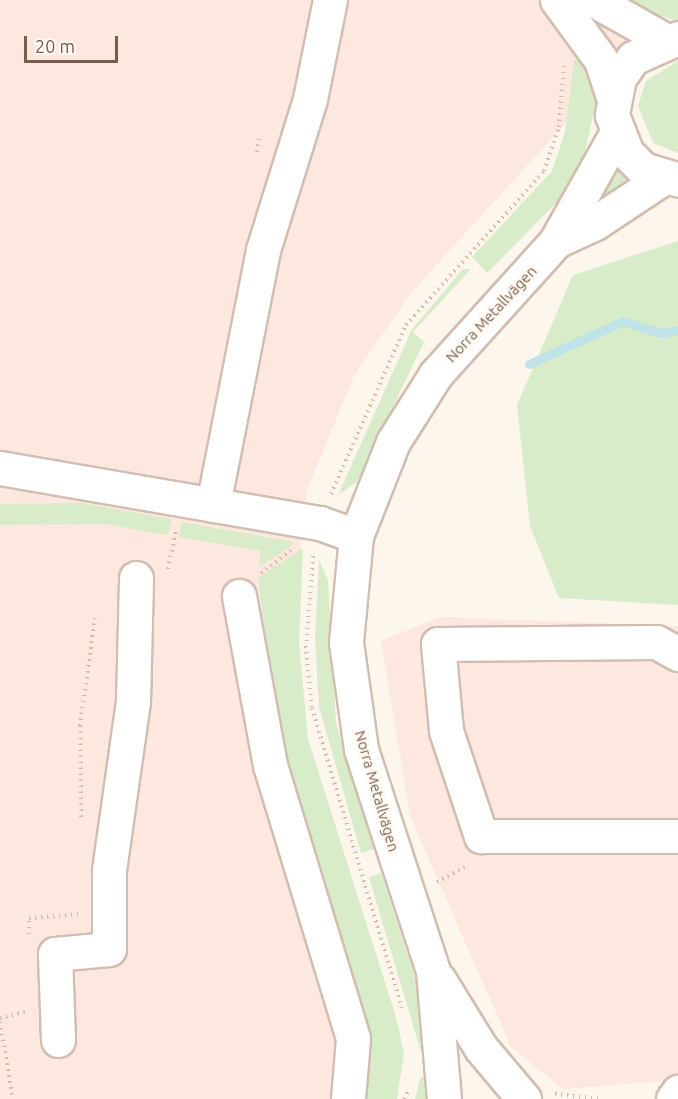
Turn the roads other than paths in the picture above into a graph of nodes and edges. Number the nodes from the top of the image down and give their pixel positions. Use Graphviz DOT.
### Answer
graph roads {
  1 [pos="330,0"];
  2 [pos="557,0"];
  3 [pos="594,0"];
  4 [pos="672,39"];
  5 [pos="613,96"];
  6 [pos="616,134"];
  7 [pos="671,179"];
  8 [pos="556,241"];
  9 [pos="4,471"];
  10 [pos="213,505"];
  11 [pos="356,536"];
  12 [pos="151,575"];
  13 [pos="250,585"];
  14 [pos="678,654"];
  15 [pos="678,836"];
  16 [pos="433,971"];
  17 [pos="58,1040"];
  18 [pos="678,1092"];
  19 [pos="536,1095"];
  20 [pos="348,1099"];
  21 [pos="444,1099"];
  22 [pos="673,1099"];
  1 -- 10 [label="street"];
  2 -- 5 [label="street"];
  3 -- 4 [label="street"];
  4 -- 5 [label="street"];
  5 -- 6 [label="street"];
  6 -- 7 [label="street, Norra Metallvägen"];
  6 -- 8 [label="street, Norra Metallvägen"];
  7 -- 8 [label="street, Norra Metallvägen"];
  8 -- 11 [label="street, Norra Metallvägen"];
  9 -- 10 [label="street"];
  10 -- 11 [label="street"];
  11 -- 16 [label="street, Norra Metallvägen"];
  12 -- 17 [label="street"];
  13 -- 20 [label="street"];
  14 -- 15 [label="street"];
  16 -- 19 [label="street, Norra Metallvägen"];
  16 -- 21 [label="street, Norra Metallvägen"];
  18 -- 22 [label="street"];
}
